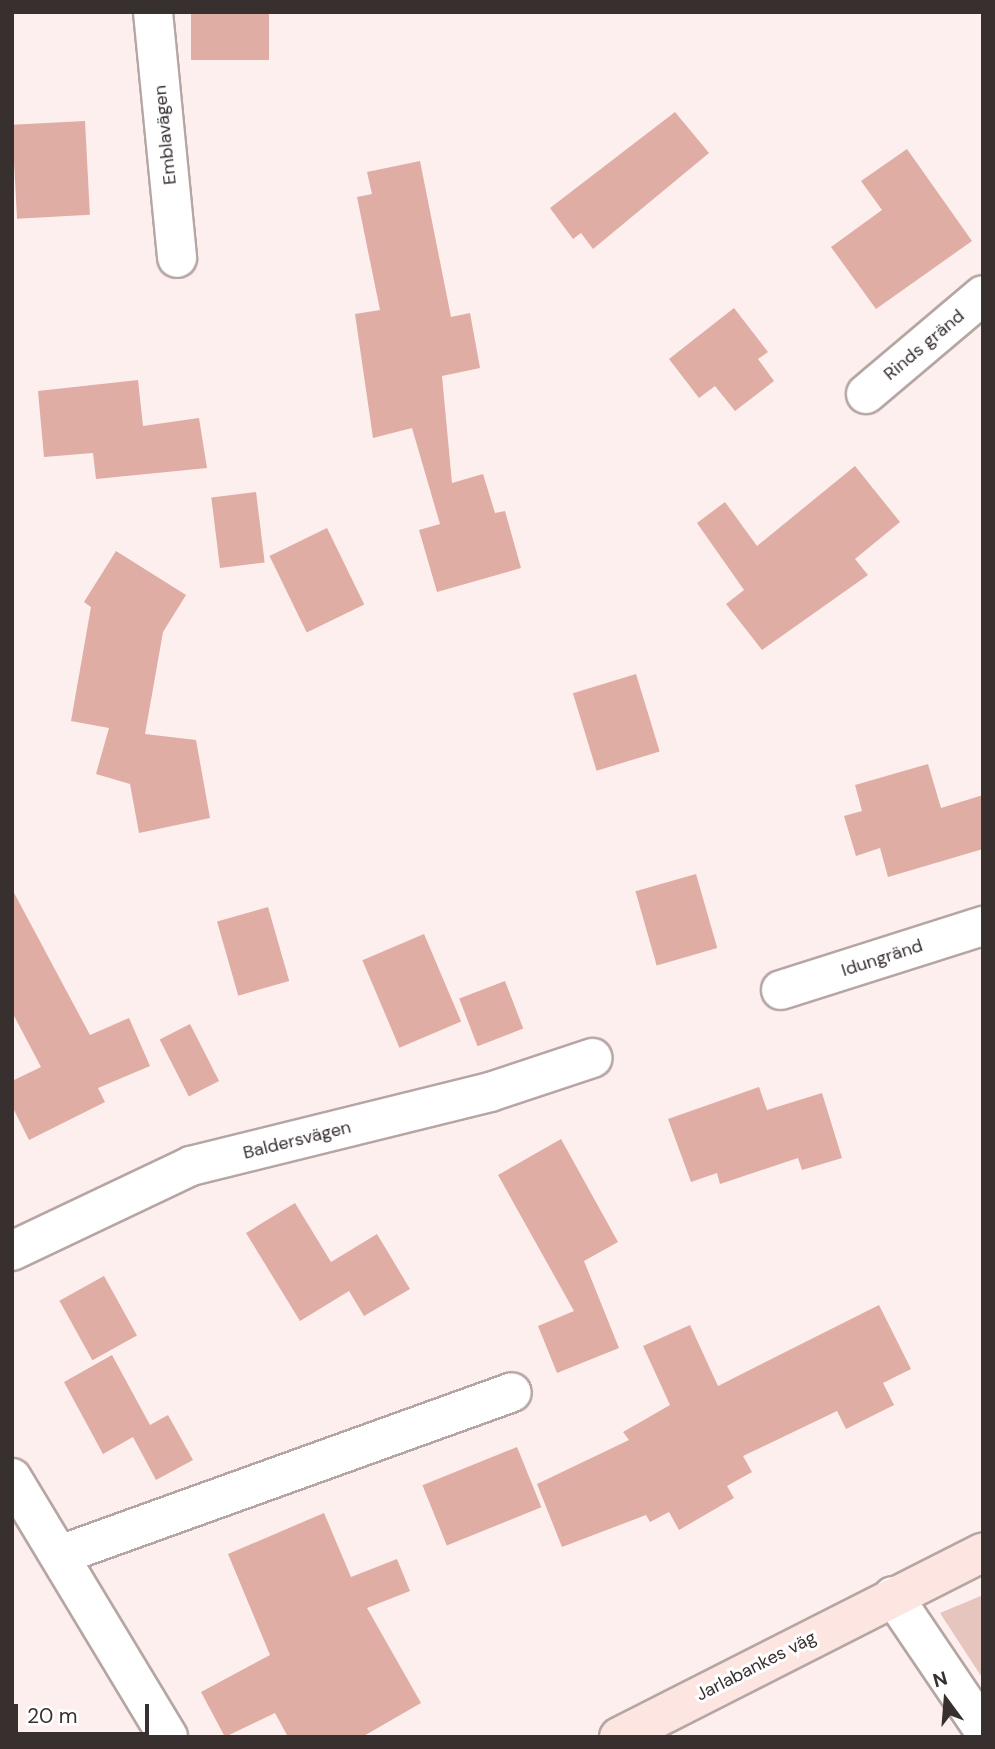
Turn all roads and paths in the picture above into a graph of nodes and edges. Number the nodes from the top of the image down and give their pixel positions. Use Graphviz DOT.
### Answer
graph roads {
  1 [pos="153,12"];
  2 [pos="177,258"];
  3 [pos="983,295"];
  4 [pos="866,394"];
  5 [pos="983,926"];
  6 [pos="781,990"];
  7 [pos="592,1058"];
  8 [pos="12,1251"];
  9 [pos="512,1392"];
  10 [pos="12,1478"];
  11 [pos="983,1552"];
  12 [pos="60,1555"];
  13 [pos="893,1596"];
  14 [pos="983,1729"];
  15 [pos="168,1737"];
  16 [pos="619,1737"];
  1 -- 2 [label="street, Emblavägen"];
  3 -- 4 [label="street, Rinds gränd"];
  5 -- 6 [label="street, Idungränd"];
  7 -- 8 [label="street, Baldersvägen"];
  9 -- 12 [label="street"];
  10 -- 12 [label="street"];
  11 -- 13 [label="main road, Jarlabankes väg"];
  12 -- 15 [label="street"];
  13 -- 14 [label="street"];
  13 -- 16 [label="main road, Jarlabankes väg"];
}
